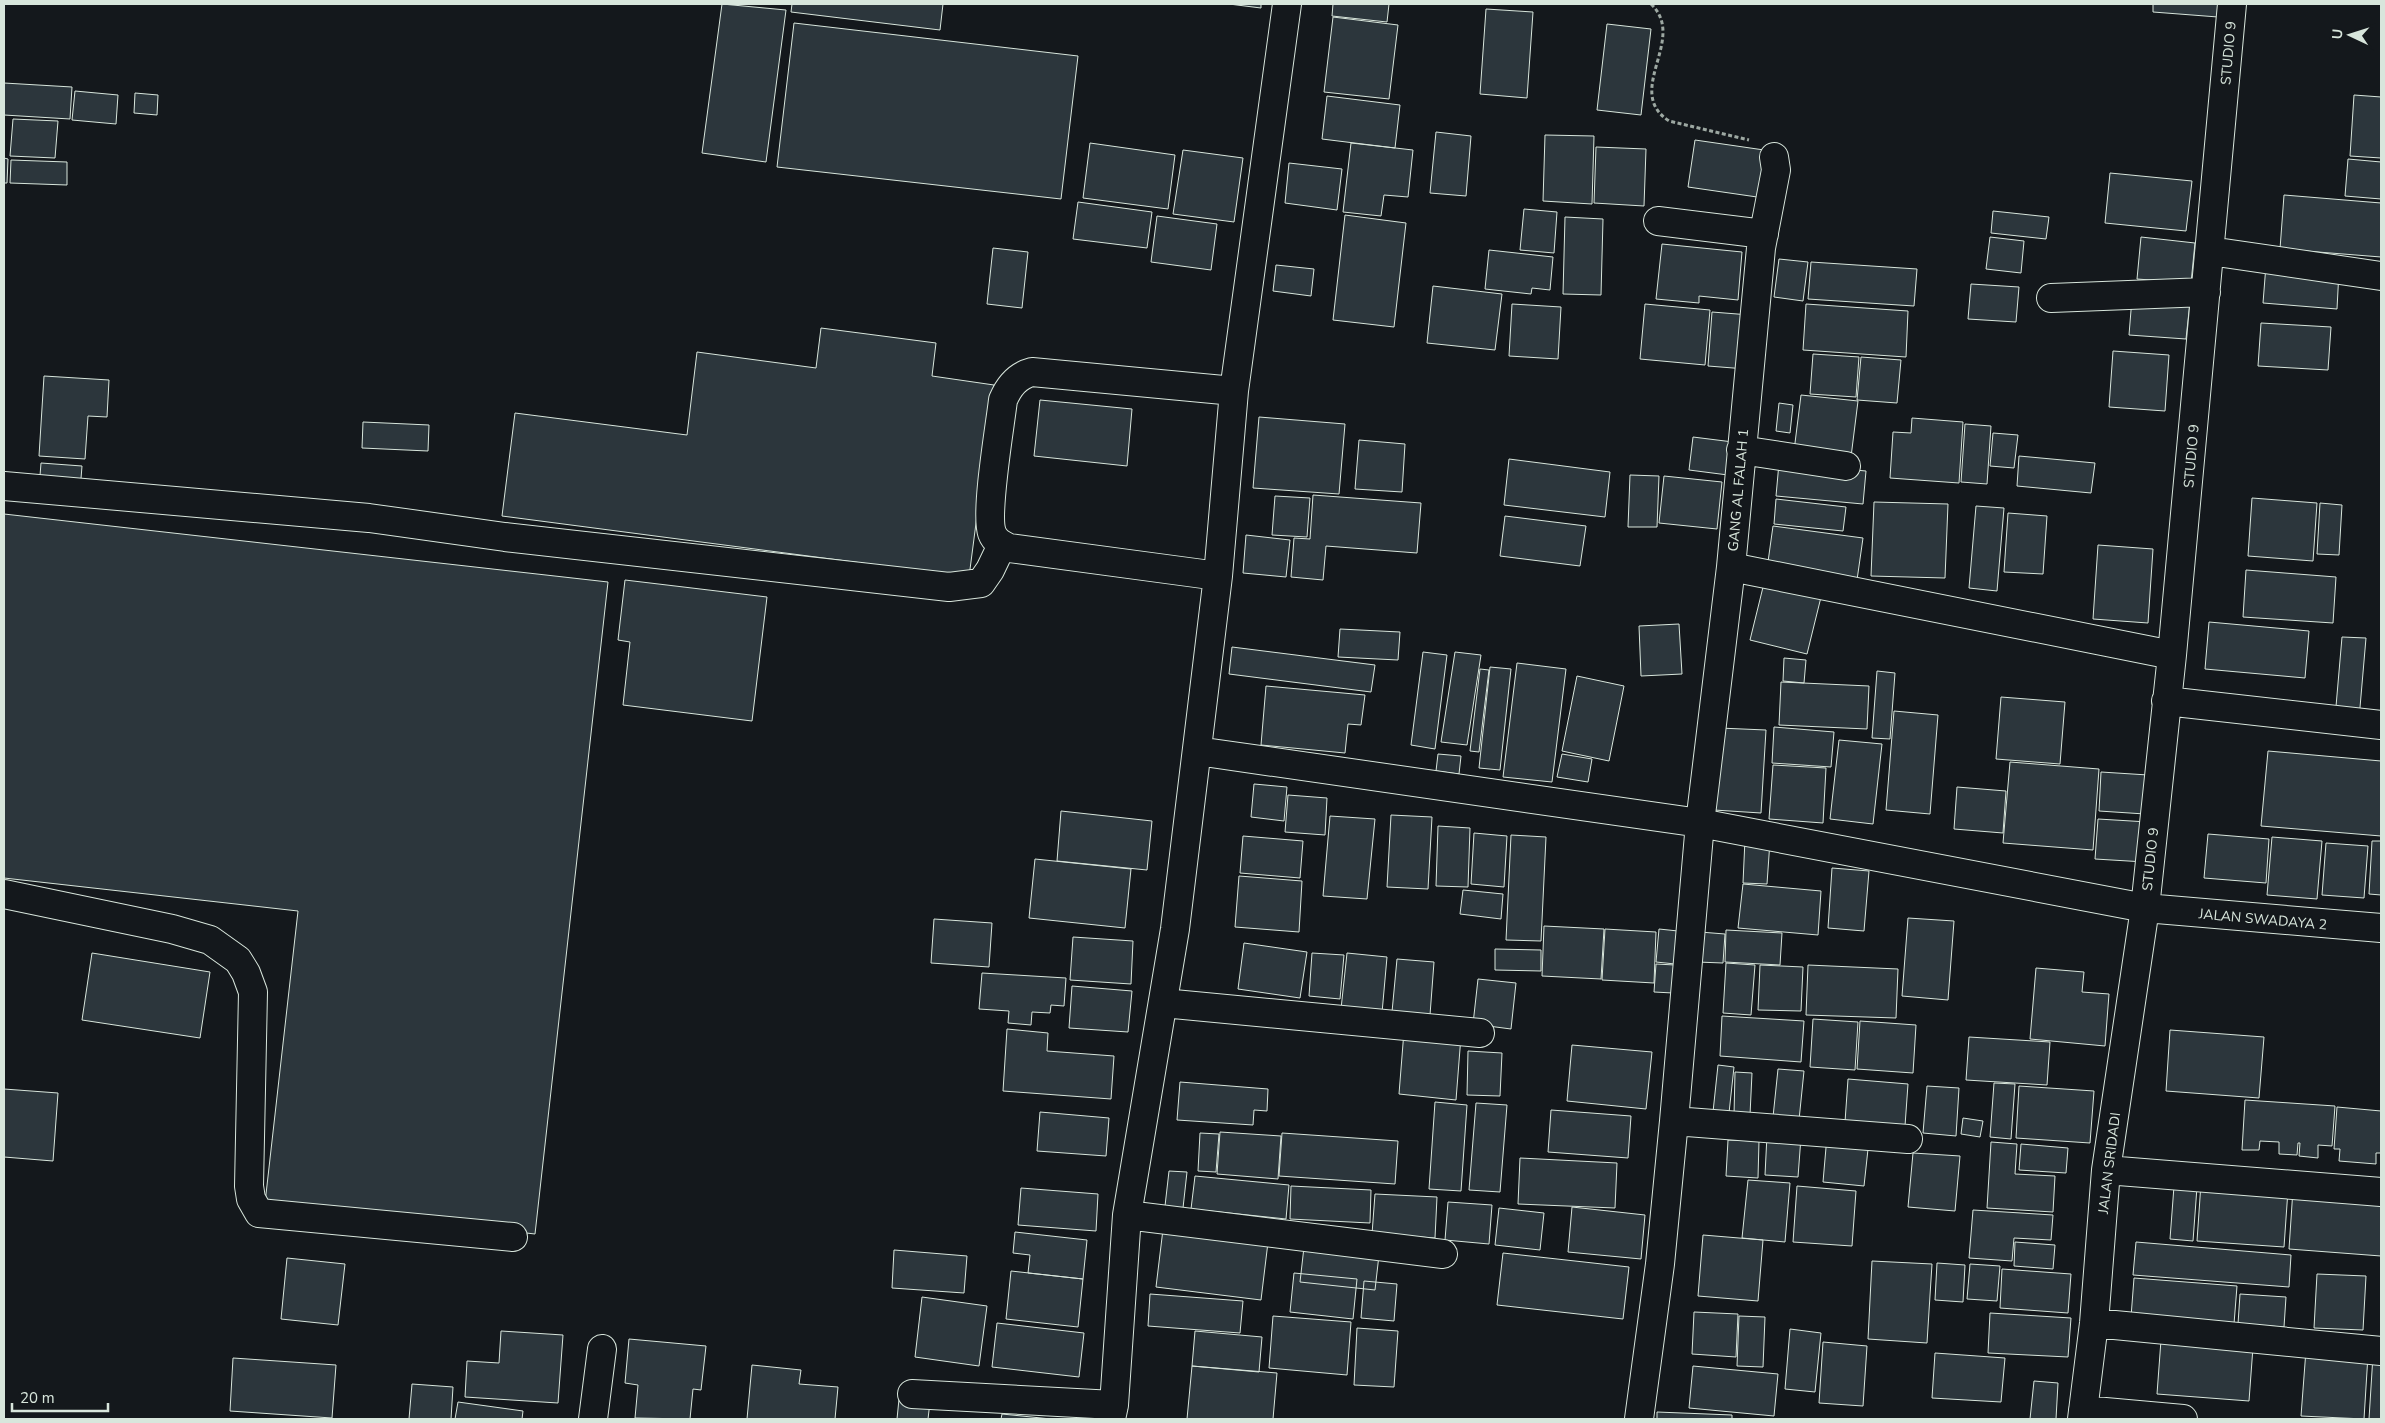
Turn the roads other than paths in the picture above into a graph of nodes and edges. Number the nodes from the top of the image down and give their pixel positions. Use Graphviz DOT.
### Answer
graph roads {
  1 [pos="1287,4"];
  2 [pos="2232,4"];
  3 [pos="1774,157"];
  4 [pos="1658,221"];
  5 [pos="1764,234"];
  6 [pos="2210,251"];
  7 [pos="2381,276"];
  8 [pos="2206,292"];
  9 [pos="2051,298"];
  10 [pos="1234,391"];
  11 [pos="1741,450"];
  12 [pos="1846,466"];
  13 [pos="4,486"];
  14 [pos="1002,545"];
  15 [pos="1731,567"];
  16 [pos="1218,576"];
  17 [pos="2172,655"];
  18 [pos="2166,701"];
  19 [pos="2381,725"];
  20 [pos="1198,751"];
  21 [pos="1700,823"];
  22 [pos="4,894"];
  23 [pos="2145,908"];
  24 [pos="2381,928"];
  25 [pos="1163,1003"];
  26 [pos="1480,1033"];
  27 [pos="1674,1121"];
  28 [pos="1908,1139"];
  29 [pos="2106,1170"];
  30 [pos="2381,1192"];
  31 [pos="1127,1214"];
  32 [pos="512,1237"];
  33 [pos="1444,1254"];
  34 [pos="2094,1323"];
  35 [pos="602,1349"];
  36 [pos="2381,1351"];
  37 [pos="912,1394"];
  38 [pos="1113,1412"];
  39 [pos="2082,1414"];
  40 [pos="593,1419"];
  41 [pos="1639,1419"];
  42 [pos="2183,1419"];
  1 -- 10 [label="street"];
  2 -- 6 [label="street, STUDIO 9"];
  3 -- 5 [label="street, GANG AL FALAH 1"];
  4 -- 5 [label="street"];
  5 -- 11 [label="street, GANG AL FALAH 1"];
  6 -- 7 [label="street"];
  6 -- 8 [label="street, STUDIO 9"];
  8 -- 9 [label="street"];
  8 -- 17 [label="street, STUDIO 9"];
  10 -- 14 [label="street"];
  10 -- 16 [label="street"];
  11 -- 12 [label="street"];
  11 -- 15 [label="street, GANG AL FALAH 1"];
  13 -- 14 [label="street"];
  14 -- 16 [label="street"];
  15 -- 17 [label="street"];
  15 -- 21 [label="street, GANG AL FALAH 1"];
  16 -- 20 [label="street"];
  17 -- 18 [label="street, STUDIO 9"];
  18 -- 19 [label="street"];
  18 -- 23 [label="street, STUDIO 9"];
  20 -- 21 [label="street, JALAN SWADAYA 2"];
  20 -- 25 [label="street"];
  21 -- 23 [label="street, JALAN SWADAYA 2"];
  21 -- 27 [label="street, GANG AL FALAH 1"];
  22 -- 32 [label="street"];
  23 -- 24 [label="street, JALAN SWADAYA 2"];
  23 -- 29 [label="street, JALAN SRIDADI"];
  25 -- 26 [label="street"];
  25 -- 31 [label="street"];
  27 -- 28 [label="street"];
  27 -- 41 [label="street, GANG AL FALAH 1"];
  29 -- 30 [label="street"];
  29 -- 34 [label="street, JALAN SRIDADI"];
  31 -- 33 [label="street"];
  31 -- 38 [label="street"];
  34 -- 36 [label="street"];
  34 -- 39 [label="street, JALAN SRIDADI"];
  35 -- 40 [label="street"];
  37 -- 38 [label="street"];
  39 -- 42 [label="street"];
}
